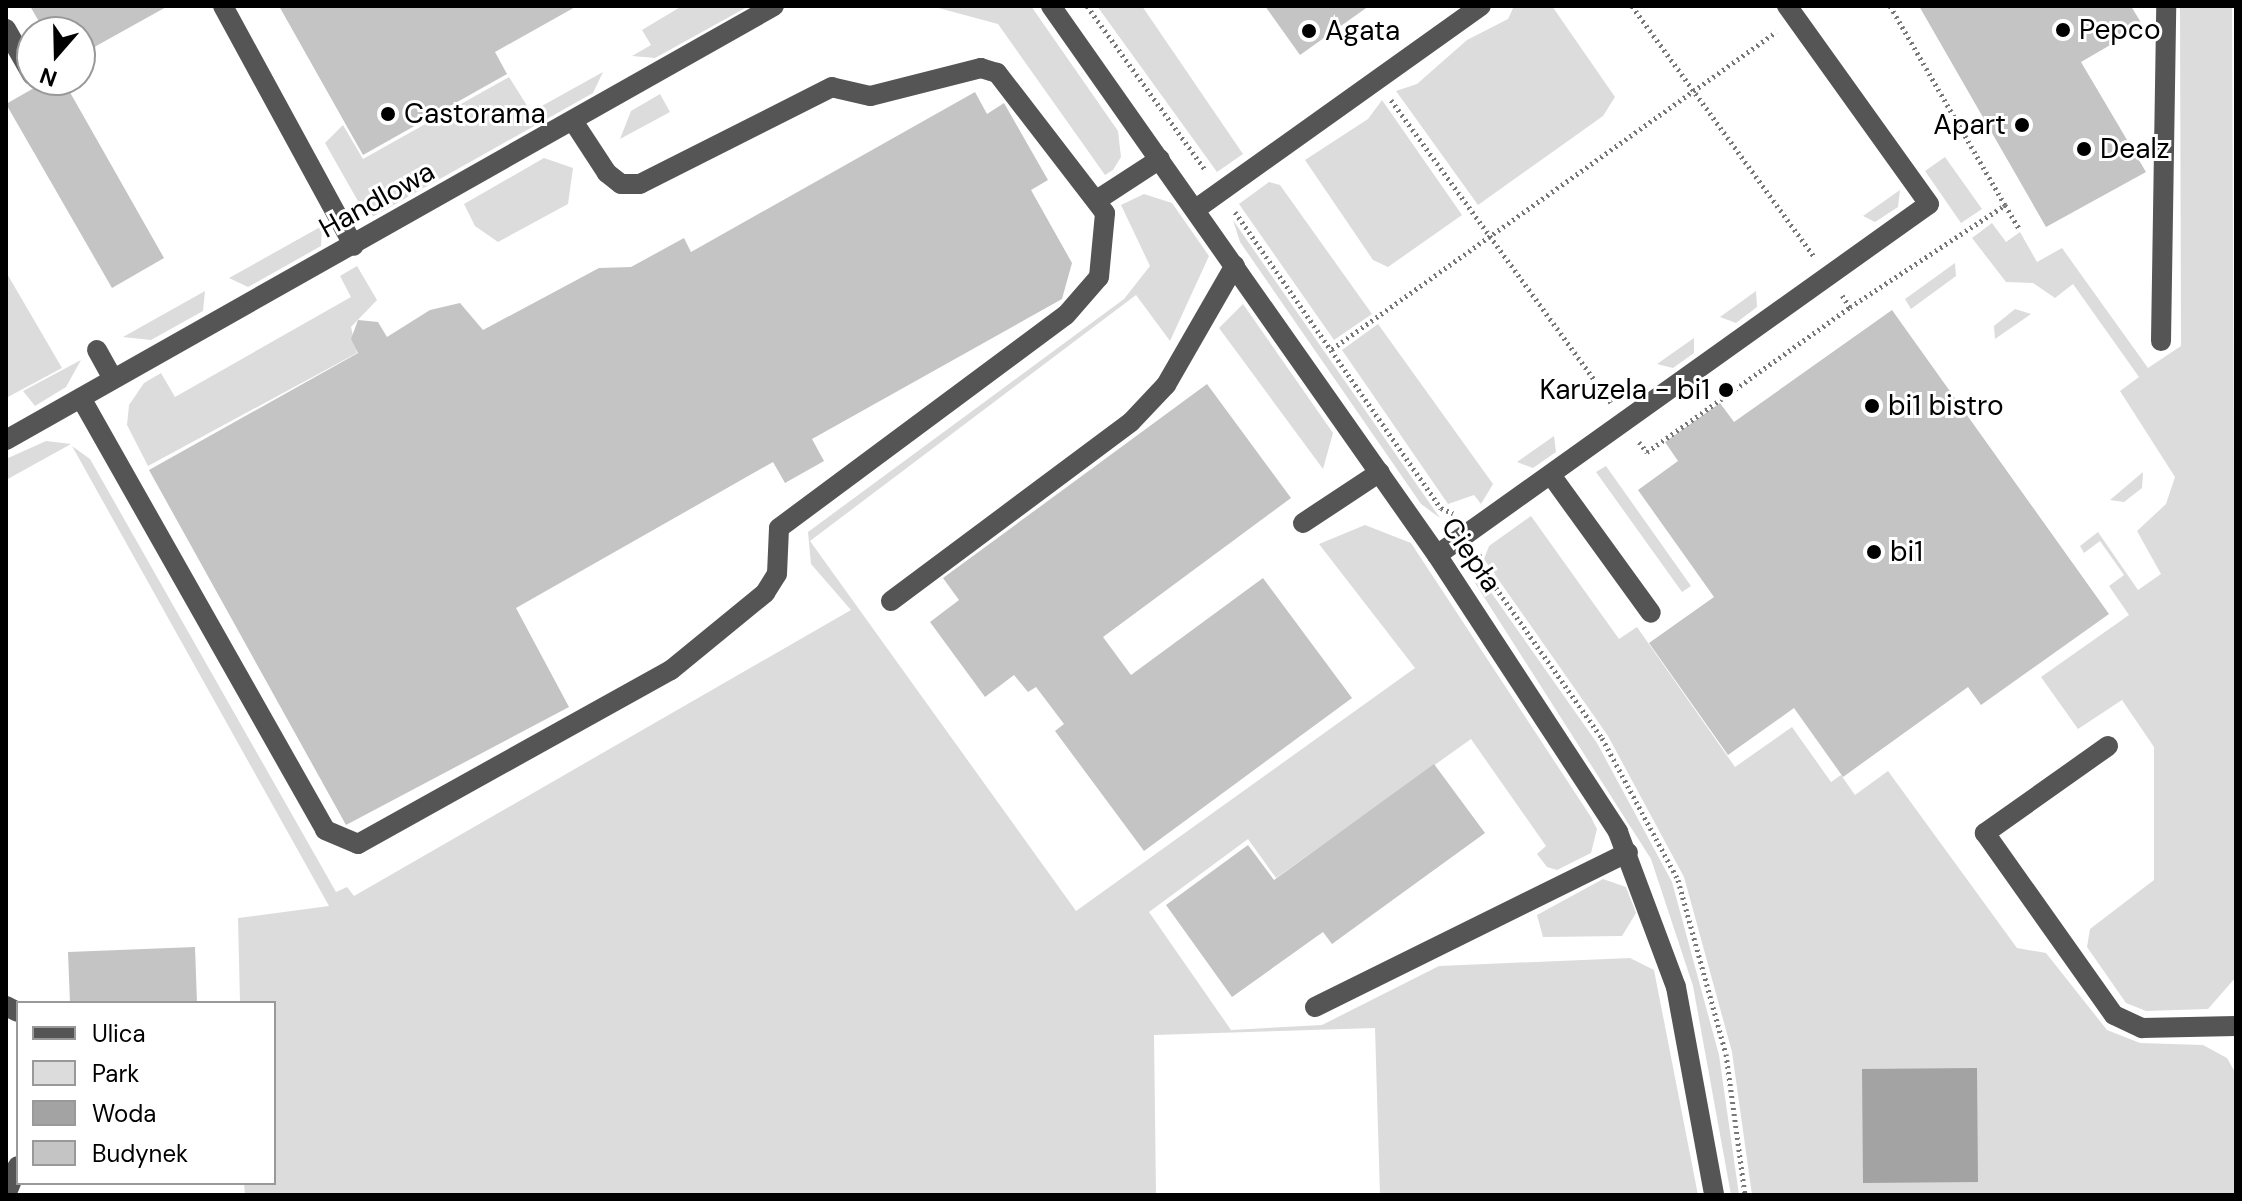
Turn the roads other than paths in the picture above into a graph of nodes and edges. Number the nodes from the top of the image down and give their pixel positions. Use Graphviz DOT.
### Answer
graph roads {
  1 [pos="223,6"];
  2 [pos="774,6"];
  3 [pos="1051,6"];
  4 [pos="1481,6"];
  5 [pos="2166,6"];
  6 [pos="1791,12"];
  7 [pos="6,29"];
  8 [pos="16,47"];
  9 [pos="573,121"];
  10 [pos="1160,159"];
  11 [pos="1097,200"];
  12 [pos="1196,209"];
  13 [pos="354,246"];
  14 [pos="1235,265"];
  15 [pos="2161,341"];
  16 [pos="97,350"];
  17 [pos="113,379"];
  18 [pos="81,398"];
  19 [pos="6,440"];
  20 [pos="1380,472"];
  21 [pos="1551,475"];
  22 [pos="1303,523"];
  23 [pos="1437,555"];
  24 [pos="891,601"];
  25 [pos="1651,613"];
  26 [pos="2108,746"];
  27 [pos="1628,852"];
  28 [pos="1315,1007"];
  29 [pos="2236,1026"];
  30 [pos="16,1171"];
  31 [pos="6,1195"];
  32 [pos="1714,1195"];
  1 -- 13 [label="street"];
  2 -- 9 [label="street, Handlowa"];
  3 -- 10 [label="street, Ciepła"];
  4 -- 12 [label="street"];
  5 -- 15 [label="street"];
  6 -- 21 [label="street"];
  7 -- 8 [label="street"];
  9 -- 11 [label="street"];
  9 -- 13 [label="street, Handlowa"];
  10 -- 11 [label="street"];
  10 -- 12 [label="street, Ciepła"];
  11 -- 18 [label="street"];
  12 -- 14 [label="street, Ciepła"];
  13 -- 17 [label="street, Handlowa"];
  14 -- 20 [label="street, Ciepła"];
  14 -- 24 [label="street"];
  16 -- 17 [label="street"];
  17 -- 18 [label="street, Handlowa"];
  18 -- 19 [label="street, Handlowa"];
  20 -- 22 [label="street"];
  20 -- 23 [label="street, Ciepła"];
  21 -- 23 [label="street"];
  21 -- 25 [label="street"];
  23 -- 27 [label="street, Ciepła"];
  26 -- 29 [label="street"];
  27 -- 28 [label="street"];
  27 -- 32 [label="street, Ciepła"];
  30 -- 31 [label="street"];
}
